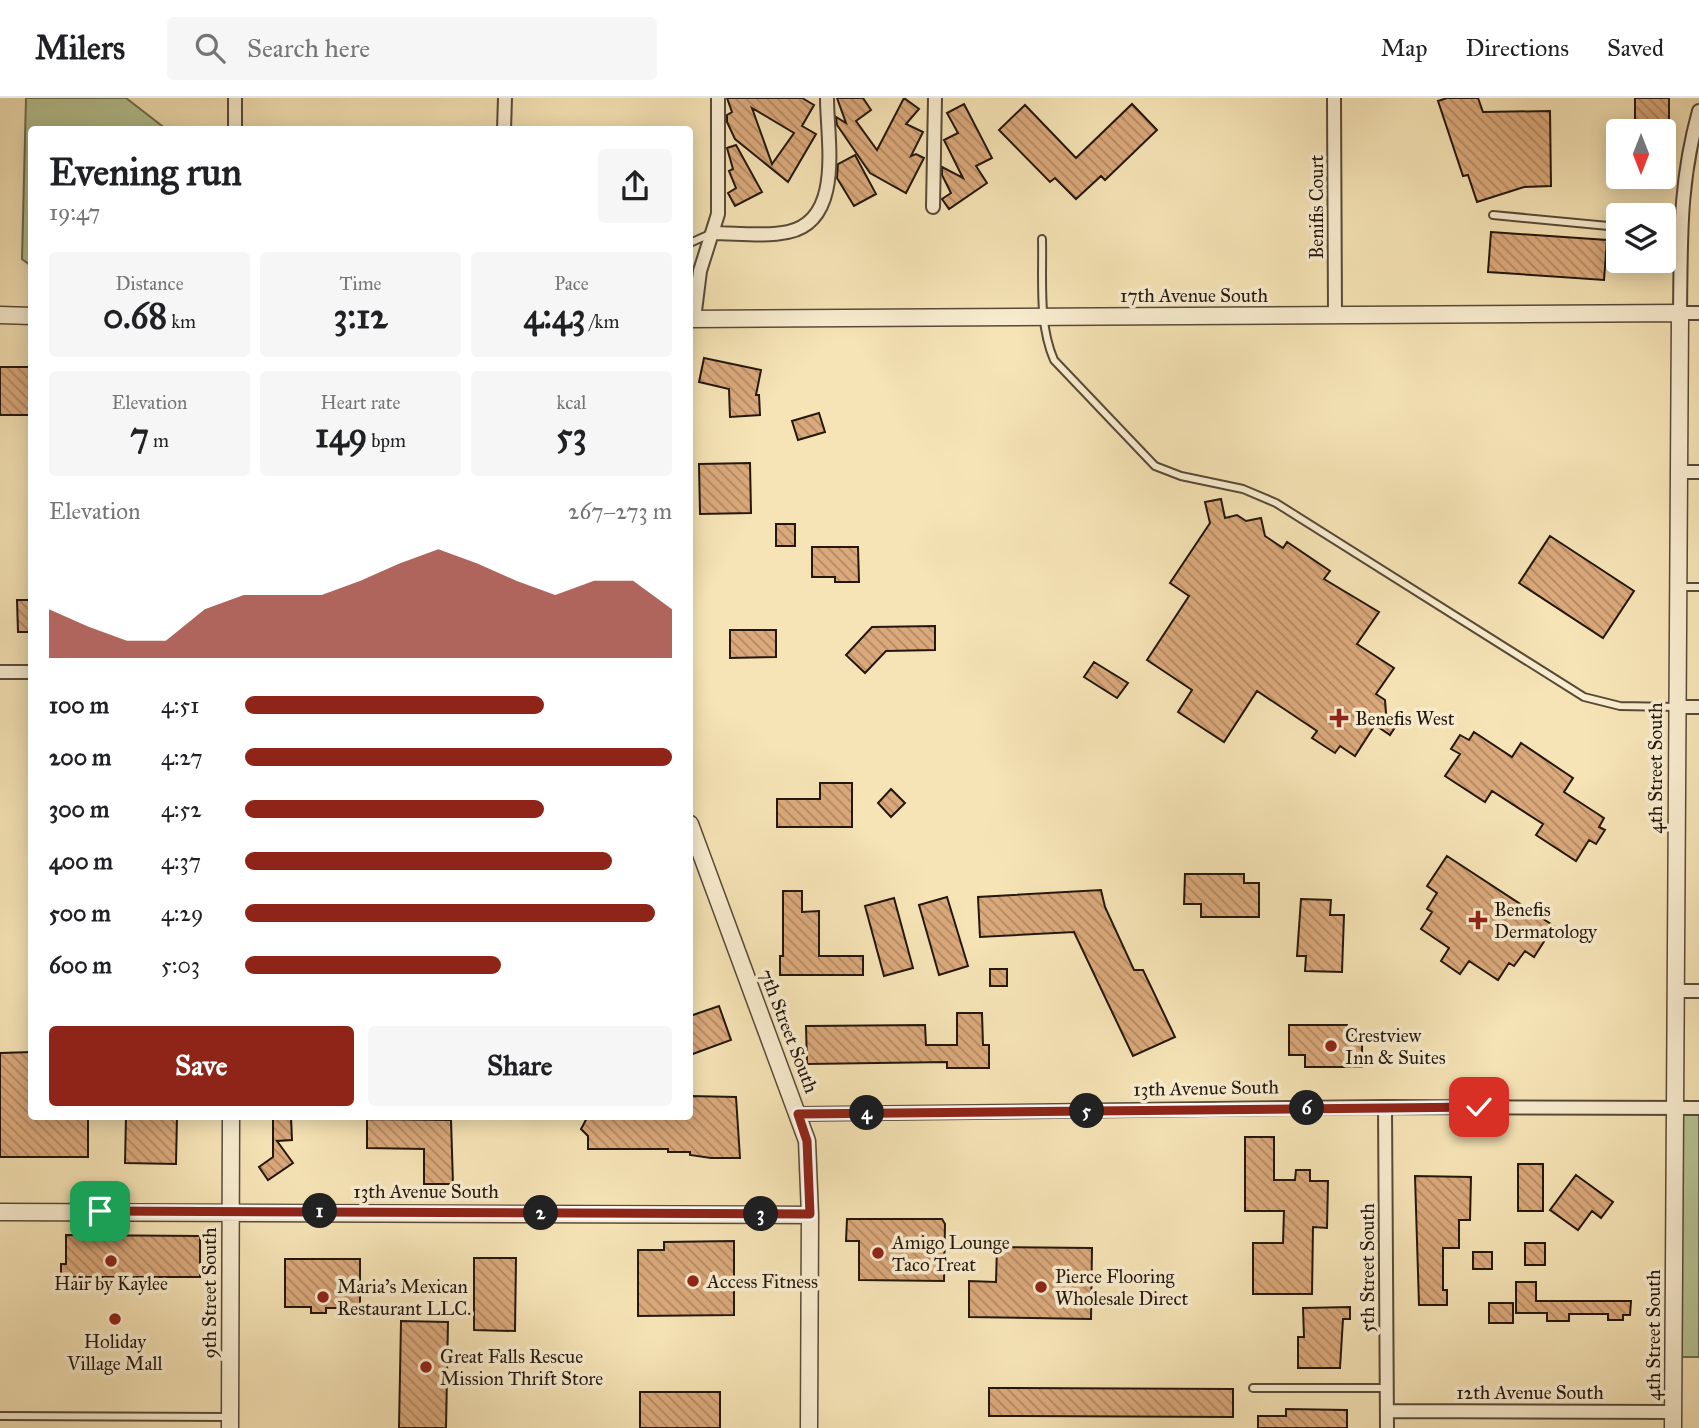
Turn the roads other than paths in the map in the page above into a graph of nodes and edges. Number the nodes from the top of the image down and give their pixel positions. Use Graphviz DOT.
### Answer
graph roads {
  1 [pos="235,98"];
  2 [pos="505,98"];
  3 [pos="718,98"];
  4 [pos="827,98"];
  5 [pos="935,98"];
  6 [pos="1335,98"];
  7 [pos="1699,111"];
  8 [pos="235,126"];
  9 [pos="504,126"];
  10 [pos="933,207"];
  11 [pos="1493,215"];
  12 [pos="1606,226"];
  13 [pos="712,233"];
  14 [pos="1676,236"];
  15 [pos="1681,236"];
  16 [pos="1042,239"];
  17 [pos="693,242"];
  18 [pos="693,313"];
  19 [pos="1680,313"];
  20 [pos="1699,313"];
  21 [pos="0,315"];
  22 [pos="1043,315"];
  23 [pos="28,316"];
  24 [pos="1335,316"];
  25 [pos="693,319"];
  26 [pos="1681,472"];
  27 [pos="1699,472"];
  28 [pos="1679,587"];
  29 [pos="1699,587"];
  30 [pos="0,672"];
  31 [pos="28,673"];
  32 [pos="1676,707"];
  33 [pos="1699,707"];
  34 [pos="693,832"];
  35 [pos="1675,991"];
  36 [pos="1699,991"];
  37 [pos="1385,1107"];
  38 [pos="1675,1108"];
  39 [pos="1699,1108"];
  40 [pos="798,1114"];
  41 [pos="231,1120"];
  42 [pos="230,1210"];
  43 [pos="0,1212"];
  44 [pos="810,1214"];
  45 [pos="1253,1388"];
  46 [pos="1387,1388"];
  47 [pos="1387,1411"];
  48 [pos="0,1416"];
  49 [pos="1673,1420"];
  50 [pos="230,1422"];
  51 [pos="809,1428"];
  52 [pos="1387,1428"];
  1 -- 8 [label="street"];
  2 -- 9 [label="street"];
  3 -- 13 [label="street"];
  4 -- 13 [label="street"];
  5 -- 10 [label="street"];
  6 -- 24 [label="street, Benifis Court"];
  7 -- 15 [label="street, 4th Street South"];
  11 -- 12 [label="lane"];
  13 -- 17 [label="lane"];
  13 -- 18 [label="street"];
  14 -- 15 [label="lane"];
  15 -- 19 [label="street, 4th Street South"];
  16 -- 22 [label="lane"];
  19 -- 20 [label="street, 17th Avenue South"];
  19 -- 24 [label="street, 17th Avenue South"];
  19 -- 26 [label="street, 4th Street South"];
  21 -- 23 [label="street"];
  22 -- 24 [label="street, 17th Avenue South"];
  22 -- 25 [label="street, 17th Avenue South"];
  22 -- 32 [label="lane"];
  26 -- 27 [label="street"];
  26 -- 28 [label="street, 4th Street South"];
  28 -- 29 [label="lane"];
  28 -- 32 [label="street, 4th Street South"];
  30 -- 31 [label="street"];
  32 -- 33 [label="street"];
  32 -- 35 [label="street, 4th Street South"];
  34 -- 40 [label="street, 7th Street South"];
  35 -- 36 [label="street"];
  35 -- 38 [label="street, 4th Street South"];
  37 -- 38 [label="street, 13th Avenue South"];
  37 -- 40 [label="street, 13th Avenue South"];
  37 -- 46 [label="street, 5th Street South"];
  38 -- 39 [label="street, 13th Avenue South"];
  38 -- 49 [label="street, 4th Street South"];
  40 -- 44 [label="street, 7th Street South"];
  41 -- 42 [label="street, 9th Street South"];
  42 -- 43 [label="street, 13th Avenue South"];
  42 -- 44 [label="street, 13th Avenue South"];
  42 -- 50 [label="street, 9th Street South"];
  44 -- 51 [label="street, 7th Street South"];
  45 -- 46 [label="lane"];
  46 -- 47 [label="street, 5th Street South"];
  47 -- 49 [label="street, 12th Avenue South"];
  47 -- 52 [label="street, 5th Street South"];
  48 -- 50 [label="lane"];
}
